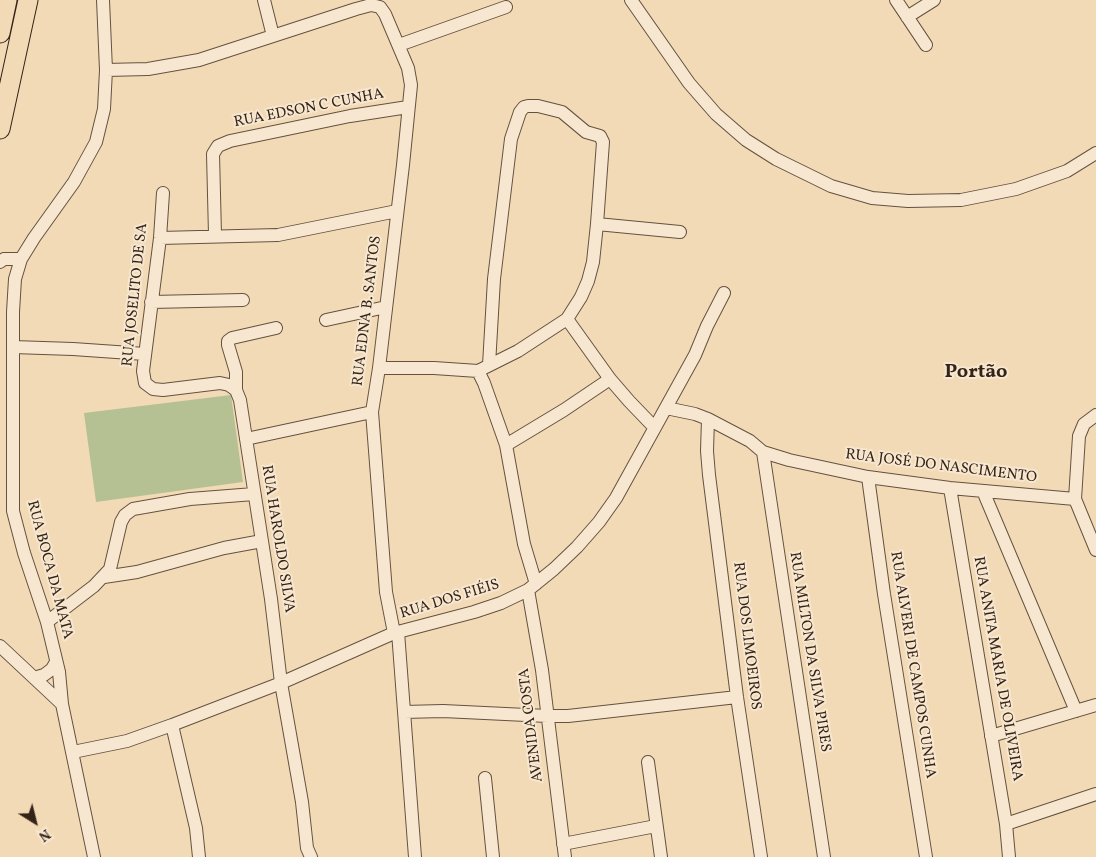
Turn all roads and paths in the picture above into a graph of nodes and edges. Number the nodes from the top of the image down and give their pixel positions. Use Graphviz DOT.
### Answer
graph roads {
  1 [pos="28,0"];
  2 [pos="103,0"];
  3 [pos="264,0"];
  4 [pos="632,0"];
  5 [pos="896,0"];
  6 [pos="934,0"];
  7 [pos="4,7"];
  8 [pos="506,7"];
  9 [pos="907,17"];
  10 [pos="0,32"];
  11 [pos="273,36"];
  12 [pos="399,45"];
  13 [pos="926,45"];
  14 [pos="106,70"];
  15 [pos="408,106"];
  16 [pos="0,129"];
  17 [pos="1096,153"];
  18 [pos="163,193"];
  19 [pos="398,211"];
  20 [pos="597,224"];
  21 [pos="680,232"];
  22 [pos="215,235"];
  23 [pos="160,238"];
  24 [pos="21,259"];
  25 [pos="0,262"];
  26 [pos="724,293"];
  27 [pos="243,300"];
  28 [pos="151,302"];
  29 [pos="386,306"];
  30 [pos="567,319"];
  31 [pos="326,320"];
  32 [pos="276,328"];
  33 [pos="13,347"];
  34 [pos="145,354"];
  35 [pos="379,368"];
  36 [pos="484,368"];
  37 [pos="610,379"];
  38 [pos="238,395"];
  39 [pos="666,408"];
  40 [pos="372,412"];
  41 [pos="1096,415"];
  42 [pos="708,419"];
  43 [pos="654,428"];
  44 [pos="246,439"];
  45 [pos="506,445"];
  46 [pos="763,452"];
  47 [pos="868,477"];
  48 [pos="950,488"];
  49 [pos="983,491"];
  50 [pos="254,494"];
  51 [pos="1075,499"];
  52 [pos="262,541"];
  53 [pos="1096,550"];
  54 [pos="104,577"];
  55 [pos="532,587"];
  56 [pos="47,622"];
  57 [pos="396,633"];
  58 [pos="0,646"];
  59 [pos="56,662"];
  60 [pos="34,678"];
  61 [pos="281,683"];
  62 [pos="737,697"];
  63 [pos="62,704"];
  64 [pos="1096,705"];
  65 [pos="1076,711"];
  66 [pos="404,712"];
  67 [pos="547,716"];
  68 [pos="172,725"];
  69 [pos="991,736"];
  70 [pos="73,752"];
  71 [pos="648,762"];
  72 [pos="485,778"];
  73 [pos="1096,794"];
  74 [pos="1006,824"];
  75 [pos="656,826"];
  76 [pos="564,851"];
  77 [pos="94,857"];
  78 [pos="199,857"];
  79 [pos="311,857"];
  80 [pos="415,857"];
  81 [pos="493,857"];
  82 [pos="661,857"];
  83 [pos="761,857"];
  84 [pos="824,857"];
  85 [pos="926,857"];
  86 [pos="1009,857"];
  1 -- 16 [label="highway"];
  2 -- 14 [label="street, RUA BOCA DA MATA"];
  3 -- 11 [label="street"];
  4 -- 17 [label="street"];
  5 -- 9 [label="street"];
  6 -- 9 [label="street"];
  7 -- 10 [label="highway"];
  8 -- 12 [label="street"];
  9 -- 13 [label="street"];
  11 -- 12 [label="street, RUA EDNA B. SANTOS"];
  11 -- 14 [label="street"];
  12 -- 15 [label="street, RUA EDNA B. SANTOS"];
  14 -- 24 [label="street, RUA BOCA DA MATA"];
  15 -- 19 [label="street, RUA EDNA B. SANTOS"];
  15 -- 22 [label="street, RUA EDSON C CUNHA"];
  18 -- 23 [label="street, RUA JOSELITO DE SA"];
  19 -- 22 [label="street"];
  19 -- 29 [label="street, RUA EDNA B. SANTOS"];
  20 -- 21 [label="street"];
  20 -- 30 [label="street"];
  20 -- 36 [label="street"];
  22 -- 23 [label="street"];
  23 -- 28 [label="street, RUA JOSELITO DE SA"];
  24 -- 25 [label="street"];
  24 -- 33 [label="street, RUA BOCA DA MATA"];
  26 -- 39 [label="street, RUA DOS FIÉIS"];
  27 -- 28 [label="street"];
  28 -- 34 [label="street, RUA JOSELITO DE SA"];
  29 -- 31 [label="street"];
  29 -- 35 [label="street, RUA EDNA B. SANTOS"];
  30 -- 36 [label="street"];
  30 -- 37 [label="street"];
  32 -- 38 [label="street, RUA HAROLDO SILVA"];
  33 -- 34 [label="street"];
  33 -- 56 [label="street, RUA BOCA DA MATA"];
  34 -- 38 [label="street, RUA JOSELITO DE SA"];
  35 -- 36 [label="street"];
  35 -- 40 [label="street, RUA EDNA B. SANTOS"];
  36 -- 45 [label="street, AVENIDA COSTA"];
  37 -- 43 [label="street"];
  37 -- 45 [label="street"];
  38 -- 44 [label="street, RUA HAROLDO SILVA"];
  39 -- 42 [label="street, RUA JOSÉ DO NASCIMENTO"];
  39 -- 43 [label="street, RUA DOS FIÉIS"];
  40 -- 44 [label="street"];
  40 -- 57 [label="street, RUA EDNA B. SANTOS"];
  41 -- 51 [label="street"];
  42 -- 46 [label="street, RUA JOSÉ DO NASCIMENTO"];
  42 -- 62 [label="street, RUA DOS LIMOEIROS"];
  43 -- 55 [label="street, RUA DOS FIÉIS"];
  44 -- 50 [label="street, RUA HAROLDO SILVA"];
  45 -- 55 [label="street, AVENIDA COSTA"];
  46 -- 47 [label="street, RUA JOSÉ DO NASCIMENTO"];
  46 -- 84 [label="street, RUA MILTON DA SILVA PIRES"];
  47 -- 48 [label="street, RUA JOSÉ DO NASCIMENTO"];
  47 -- 85 [label="street, RUA ALVERI DE CAMPOS CUNHA"];
  48 -- 49 [label="street, RUA JOSÉ DO NASCIMENTO"];
  48 -- 69 [label="street, RUA ANITA MARIA DE OLIVEIRA"];
  49 -- 51 [label="street, RUA JOSÉ DO NASCIMENTO"];
  49 -- 65 [label="street"];
  50 -- 52 [label="street, RUA HAROLDO SILVA"];
  50 -- 54 [label="street"];
  51 -- 53 [label="street"];
  52 -- 54 [label="street"];
  52 -- 61 [label="street, RUA HAROLDO SILVA"];
  54 -- 56 [label="street"];
  55 -- 57 [label="street, RUA DOS FIÉIS"];
  55 -- 67 [label="street, AVENIDA COSTA"];
  56 -- 59 [label="street, RUA BOCA DA MATA"];
  57 -- 61 [label="street, RUA DOS FIÉIS"];
  57 -- 66 [label="street, RUA EDNA B. SANTOS"];
  58 -- 60 [label="street"];
  59 -- 60 [label="street, RUA BOCA DA MATA"];
  59 -- 63 [label="street, RUA BOCA DA MATA"];
  60 -- 63 [label="street"];
  61 -- 68 [label="street, RUA DOS FIÉIS"];
  61 -- 79 [label="street, RUA HAROLDO SILVA"];
  62 -- 67 [label="street"];
  62 -- 83 [label="street, RUA DOS LIMOEIROS"];
  63 -- 70 [label="street, RUA BOCA DA MATA"];
  64 -- 65 [label="street"];
  65 -- 69 [label="street"];
  66 -- 67 [label="street"];
  66 -- 80 [label="street, RUA EDNA B. SANTOS"];
  67 -- 76 [label="street, AVENIDA COSTA"];
  68 -- 70 [label="street, RUA DOS FIÉIS"];
  68 -- 78 [label="street"];
  69 -- 74 [label="street, RUA ANITA MARIA DE OLIVEIRA"];
  70 -- 77 [label="street, RUA BOCA DA MATA"];
  71 -- 75 [label="street"];
  72 -- 81 [label="street"];
  73 -- 74 [label="street"];
  74 -- 86 [label="street, RUA ANITA MARIA DE OLIVEIRA"];
  75 -- 76 [label="street"];
  75 -- 82 [label="street"];
}
